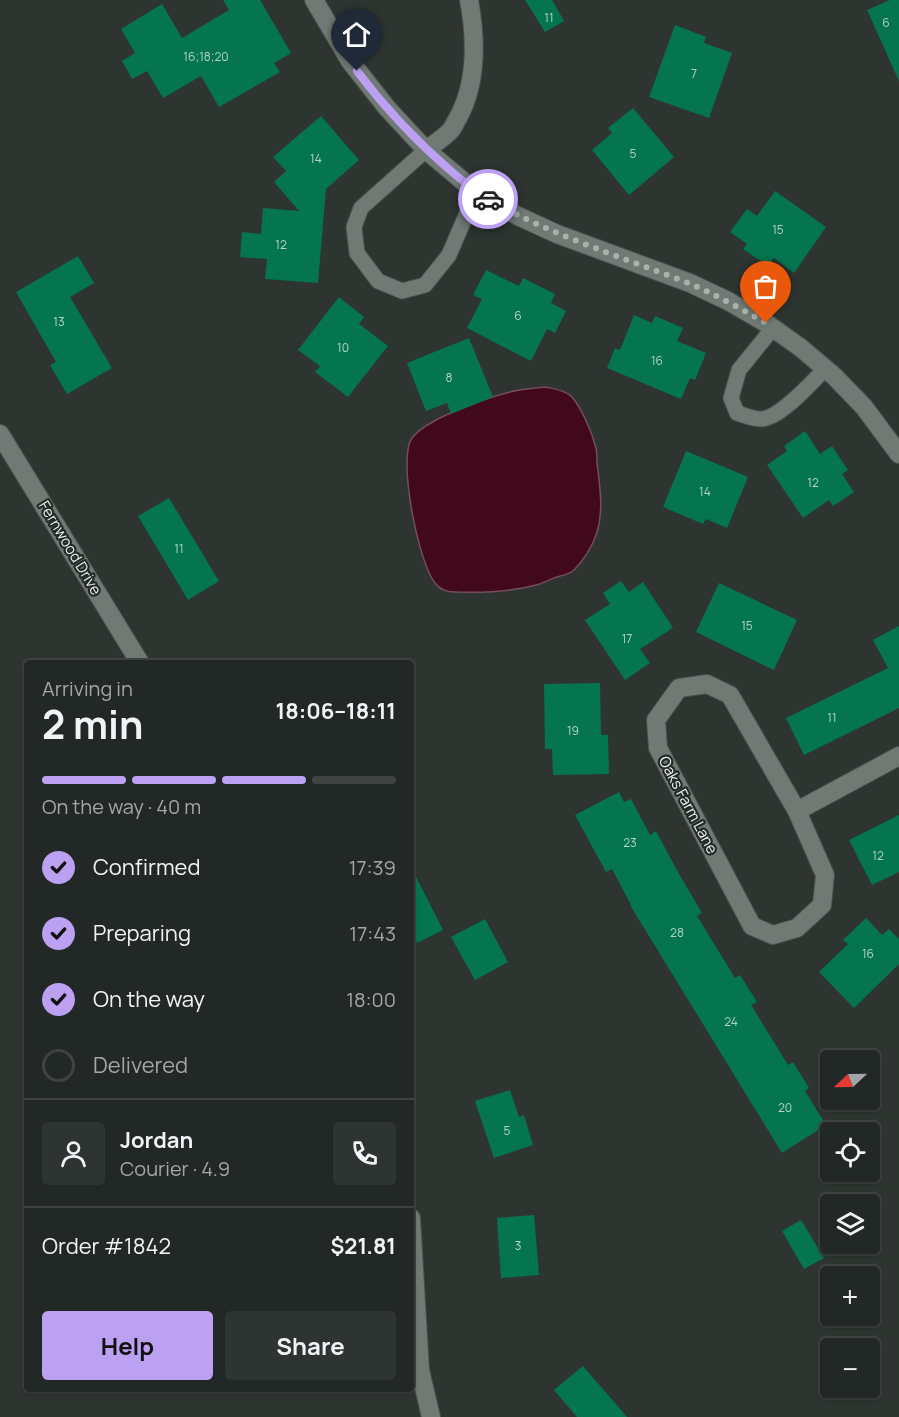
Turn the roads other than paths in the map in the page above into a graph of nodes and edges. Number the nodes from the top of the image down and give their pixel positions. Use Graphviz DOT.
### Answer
graph roads {
  1 [pos="314,0"];
  2 [pos="469,0"];
  3 [pos="426,150"];
  4 [pos="476,192"];
  5 [pos="773,328"];
  6 [pos="825,369"];
  7 [pos="0,434"];
  8 [pos="899,454"];
  9 [pos="138,660"];
  10 [pos="899,756"];
  11 [pos="797,811"];
  12 [pos="414,1269"];
  13 [pos="431,1417"];
  1 -- 3 [label="street"];
  2 -- 3 [label="street"];
  3 -- 4 [label="street"];
  3 -- 4 [label="lane"];
  4 -- 5 [label="street"];
  5 -- 6 [label="street"];
  5 -- 6 [label="lane"];
  6 -- 8 [label="street"];
  7 -- 9 [label="street, Fernwood Drive"];
  10 -- 11 [label="street"];
  11 -- 11 [label="street, Oaks Farm Lane"];
  12 -- 13 [label="street"];
}
